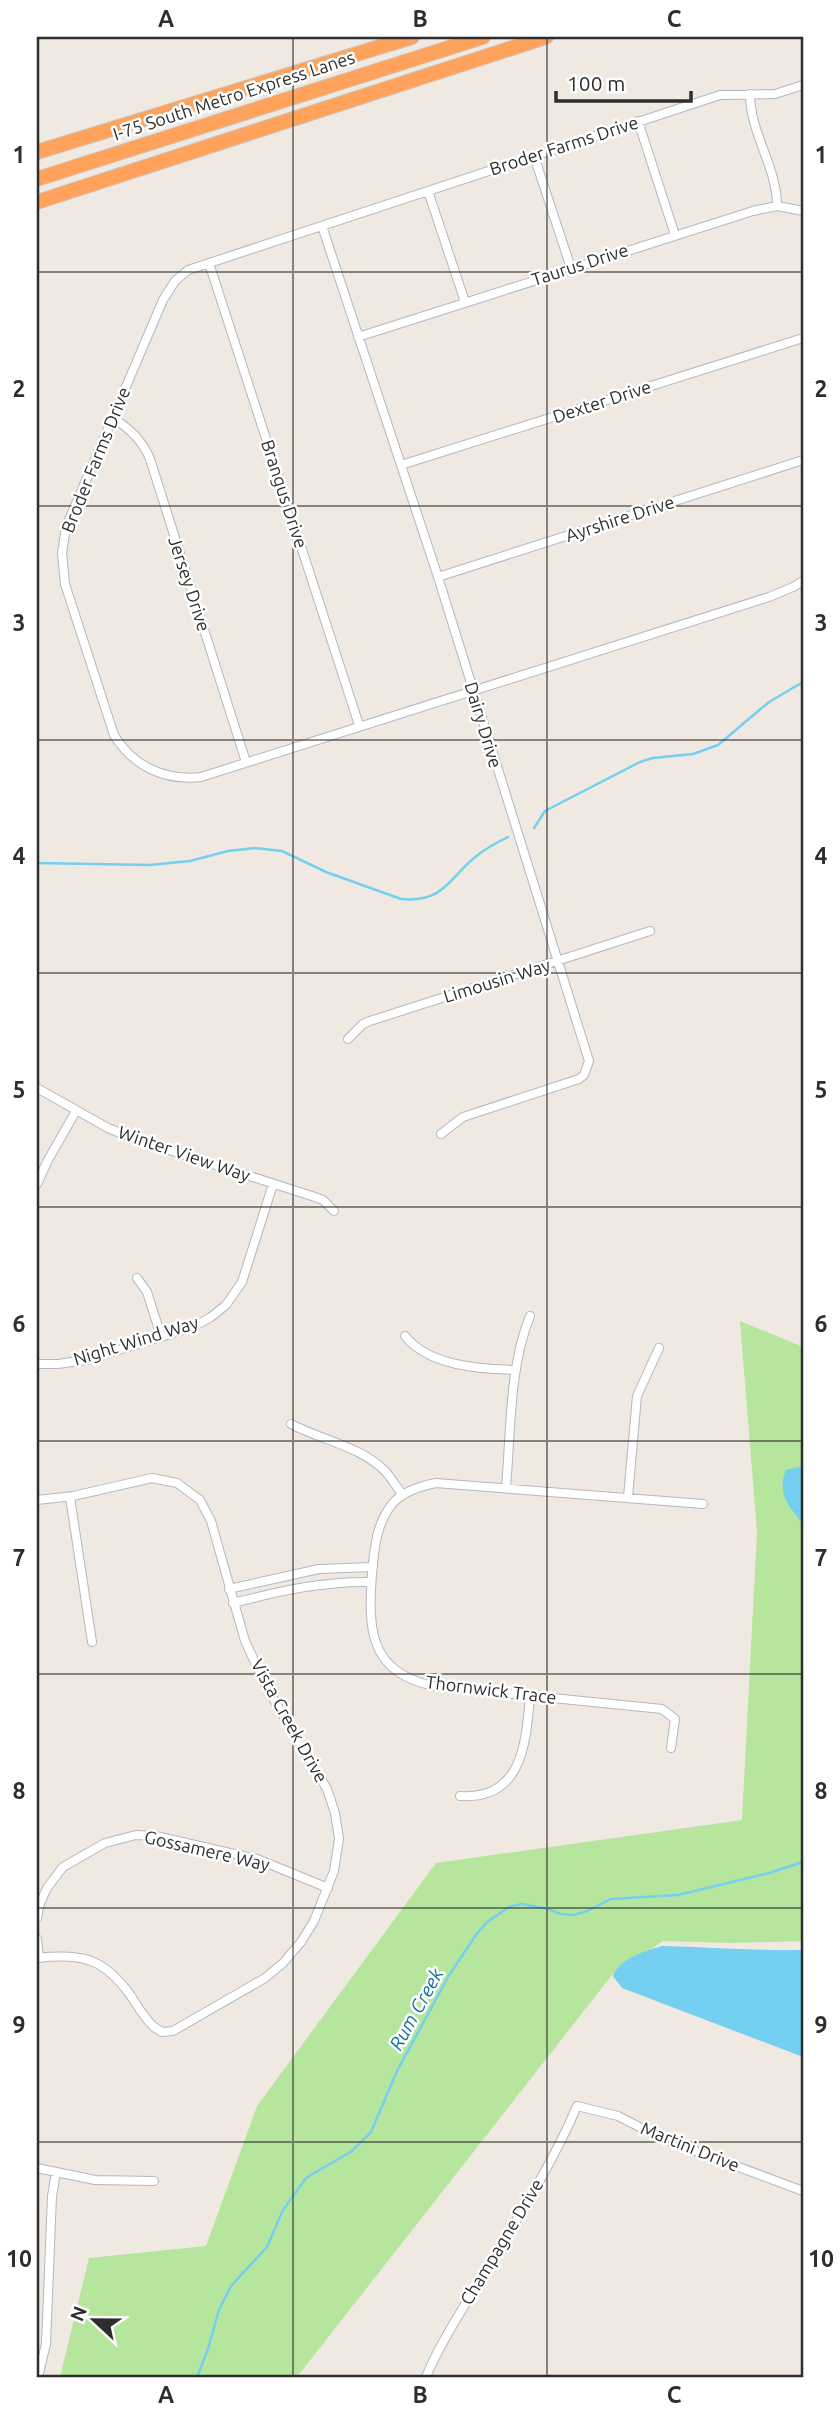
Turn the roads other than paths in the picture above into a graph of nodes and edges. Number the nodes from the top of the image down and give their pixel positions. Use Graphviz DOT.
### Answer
graph roads {
  1 [pos="412,37"];
  2 [pos="483,37"];
  3 [pos="546,37"];
  4 [pos="803,85"];
  5 [pos="750,94"];
  6 [pos="638,121"];
  7 [pos="37,152"];
  8 [pos="534,156"];
  9 [pos="37,179"];
  10 [pos="428,191"];
  11 [pos="37,202"];
  12 [pos="777,206"];
  13 [pos="803,211"];
  14 [pos="322,226"];
  15 [pos="675,235"];
  16 [pos="209,263"];
  17 [pos="571,268"];
  18 [pos="465,302"];
  19 [pos="358,337"];
  20 [pos="803,338"];
  21 [pos="113,418"];
  22 [pos="803,460"];
  23 [pos="401,466"];
  24 [pos="438,577"];
  25 [pos="803,580"];
  26 [pos="472,690"];
  27 [pos="359,725"];
  28 [pos="246,762"];
  29 [pos="650,930"];
  30 [pos="558,962"];
  31 [pos="348,1039"];
  32 [pos="37,1088"];
  33 [pos="76,1111"];
  34 [pos="441,1134"];
  35 [pos="37,1184"];
  36 [pos="273,1184"];
  37 [pos="334,1211"];
  38 [pos="137,1278"];
  39 [pos="530,1316"];
  40 [pos="161,1336"];
  41 [pos="405,1336"];
  42 [pos="659,1348"];
  43 [pos="37,1364"];
  44 [pos="515,1370"];
  45 [pos="291,1424"];
  46 [pos="506,1487"];
  47 [pos="403,1495"];
  48 [pos="70,1497"];
  49 [pos="628,1497"];
  50 [pos="37,1500"];
  51 [pos="703,1504"];
  52 [pos="373,1567"];
  53 [pos="299,1572"];
  54 [pos="371,1582"];
  55 [pos="304,1586"];
  56 [pos="229,1589"];
  57 [pos="233,1603"];
  58 [pos="92,1642"];
  59 [pos="530,1696"];
  60 [pos="671,1748"];
  61 [pos="460,1796"];
  62 [pos="328,1888"];
  63 [pos="37,1918"];
  64 [pos="37,1939"];
  65 [pos="38,1958"];
  66 [pos="576,2106"];
  67 [pos="37,2168"];
  68 [pos="56,2172"];
  69 [pos="154,2181"];
  70 [pos="803,2191"];
  71 [pos="38,2377"];
  72 [pos="426,2377"];
  1 -- 7 [label="highway"];
  2 -- 9 [label="highway, I-75 South Metro Express Lanes"];
  3 -- 11 [label="highway"];
  4 -- 5 [label="street, Broder Farms Drive"];
  5 -- 6 [label="street, Broder Farms Drive"];
  5 -- 12 [label="street"];
  6 -- 8 [label="street, Broder Farms Drive"];
  6 -- 15 [label="street"];
  8 -- 10 [label="street, Broder Farms Drive"];
  8 -- 17 [label="street"];
  10 -- 14 [label="street, Broder Farms Drive"];
  10 -- 18 [label="street"];
  12 -- 13 [label="street, Taurus Drive"];
  12 -- 15 [label="street, Taurus Drive"];
  14 -- 16 [label="street, Broder Farms Drive"];
  14 -- 19 [label="street, Dairy Drive"];
  15 -- 17 [label="street, Taurus Drive"];
  16 -- 21 [label="street, Broder Farms Drive"];
  16 -- 27 [label="street, Brangus Drive"];
  17 -- 18 [label="street, Taurus Drive"];
  18 -- 19 [label="street, Taurus Drive"];
  19 -- 23 [label="street, Dairy Drive"];
  20 -- 23 [label="street, Dexter Drive"];
  21 -- 28 [label="street, Jersey Drive"];
  21 -- 28 [label="street, Broder Farms Drive"];
  22 -- 24 [label="street, Ayrshire Drive"];
  23 -- 24 [label="street, Dairy Drive"];
  24 -- 26 [label="street, Dairy Drive"];
  25 -- 26 [label="street, Broder Farms Drive"];
  26 -- 27 [label="street, Broder Farms Drive"];
  26 -- 30 [label="street, Dairy Drive"];
  27 -- 28 [label="street, Broder Farms Drive"];
  29 -- 30 [label="street, Limousin Way"];
  30 -- 31 [label="street, Limousin Way"];
  30 -- 34 [label="street, Dairy Drive"];
  32 -- 33 [label="street, Winter View Way"];
  33 -- 35 [label="street"];
  33 -- 36 [label="street, Winter View Way"];
  36 -- 37 [label="street, Winter View Way"];
  36 -- 40 [label="street, Night Wind Way"];
  38 -- 40 [label="street"];
  39 -- 44 [label="street"];
  40 -- 43 [label="street, Night Wind Way"];
  41 -- 44 [label="street"];
  42 -- 49 [label="street"];
  44 -- 46 [label="street"];
  45 -- 47 [label="street"];
  46 -- 47 [label="street"];
  46 -- 49 [label="street"];
  47 -- 52 [label="street, Thornwick Trace"];
  48 -- 50 [label="street, Vista Creek Drive"];
  48 -- 56 [label="street, Vista Creek Drive"];
  48 -- 58 [label="street"];
  49 -- 51 [label="street"];
  52 -- 53 [label="street"];
  52 -- 54 [label="street, Thornwick Trace"];
  53 -- 55 [label="street"];
  53 -- 56 [label="street"];
  54 -- 55 [label="street"];
  54 -- 59 [label="street, Thornwick Trace"];
  55 -- 57 [label="street"];
  56 -- 57 [label="street, Vista Creek Drive"];
  57 -- 62 [label="street, Vista Creek Drive"];
  59 -- 60 [label="street, Thornwick Trace"];
  59 -- 61 [label="street"];
  62 -- 63 [label="street, Gossamere Way"];
  62 -- 65 [label="street, Vista Creek Drive"];
  64 -- 65 [label="street"];
  66 -- 70 [label="street, Martini Drive"];
  66 -- 72 [label="street, Champagne Drive"];
  67 -- 68 [label="street"];
  68 -- 69 [label="street"];
  68 -- 71 [label="street"];
}
